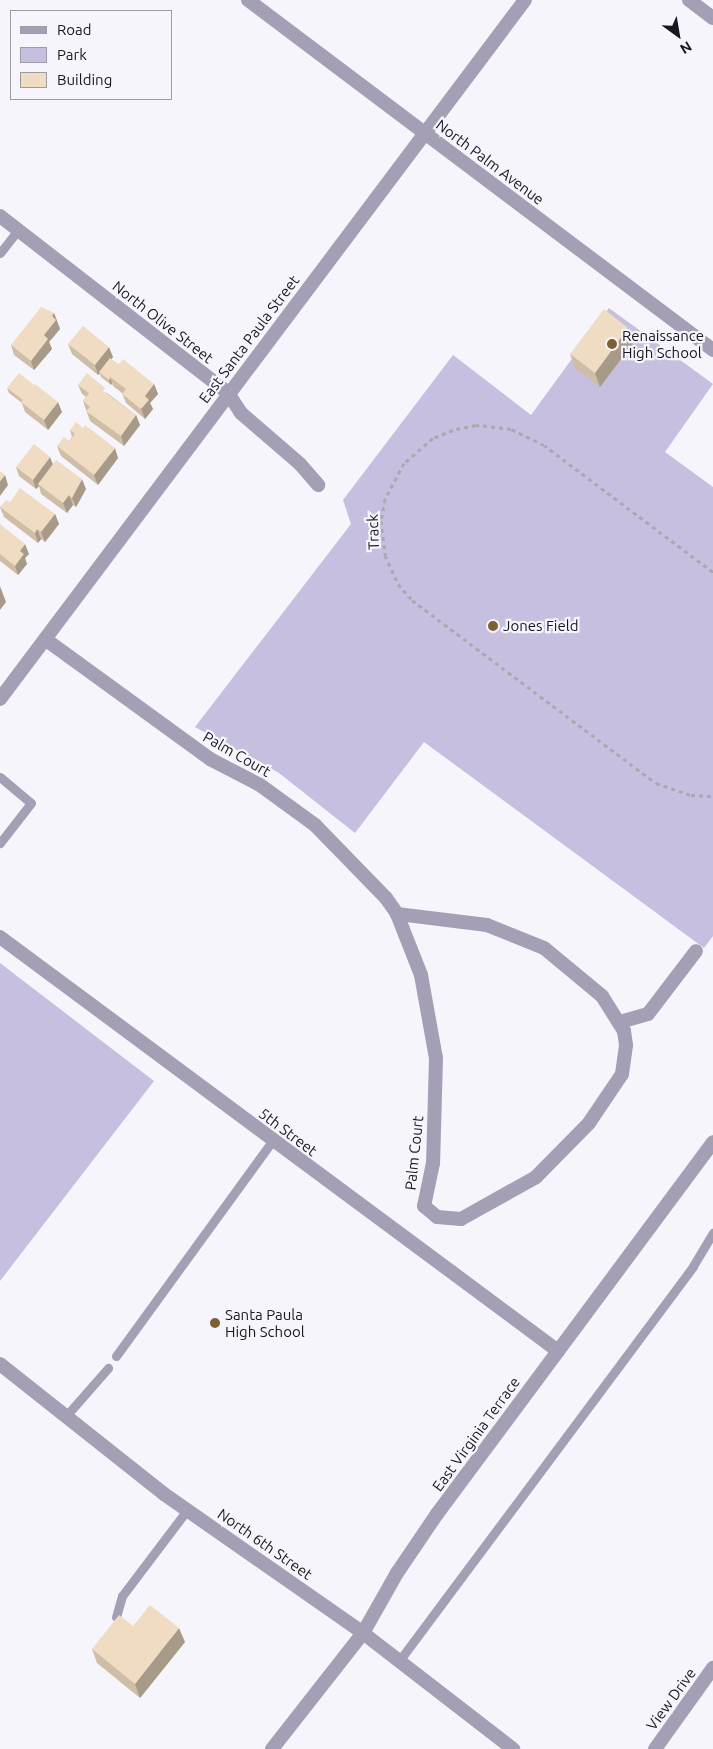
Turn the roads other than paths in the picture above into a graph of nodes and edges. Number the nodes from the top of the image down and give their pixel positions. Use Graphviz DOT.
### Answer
graph roads {
  1 [pos="248,0"];
  2 [pos="525,0"];
  3 [pos="689,0"];
  4 [pos="713,18"];
  5 [pos="425,133"];
  6 [pos="0,216"];
  7 [pos="18,230"];
  8 [pos="0,253"];
  9 [pos="713,350"];
  10 [pos="228,393"];
  11 [pos="318,485"];
  12 [pos="45,639"];
  13 [pos="0,699"];
  14 [pos="1,781"];
  15 [pos="0,843"];
  16 [pos="397,914"];
  17 [pos="0,937"];
  18 [pos="696,951"];
  19 [pos="620,1022"];
  20 [pos="272,1141"];
  21 [pos="713,1142"];
  22 [pos="713,1233"];
  23 [pos="558,1351"];
  24 [pos="116,1356"];
  25 [pos="108,1368"];
  26 [pos="2,1371"];
  27 [pos="66,1416"];
  28 [pos="187,1510"];
  29 [pos="116,1617"];
  30 [pos="362,1633"];
  31 [pos="399,1661"];
  32 [pos="713,1668"];
  33 [pos="272,1749"];
  34 [pos="512,1749"];
  35 [pos="655,1749"];
  1 -- 5 [label="street, North Palm Avenue"];
  2 -- 5 [label="street, East Santa Paula Street"];
  3 -- 4 [label="street"];
  5 -- 9 [label="street, North Palm Avenue"];
  5 -- 10 [label="street, East Santa Paula Street"];
  6 -- 7 [label="street, North Olive Street"];
  7 -- 8 [label="lane"];
  7 -- 10 [label="street, North Olive Street"];
  10 -- 11 [label="street, North Olive Street"];
  10 -- 12 [label="street, East Santa Paula Street"];
  12 -- 13 [label="street, East Santa Paula Street"];
  12 -- 16 [label="street, Palm Court"];
  14 -- 15 [label="lane"];
  16 -- 19 [label="street, Palm Court"];
  16 -- 19 [label="street, Palm Court"];
  17 -- 20 [label="street, 5th Street"];
  18 -- 19 [label="street"];
  20 -- 23 [label="street, 5th Street"];
  20 -- 24 [label="lane"];
  21 -- 23 [label="street, East Virginia Terrace"];
  22 -- 31 [label="lane"];
  23 -- 30 [label="street, East Virginia Terrace"];
  25 -- 27 [label="lane"];
  26 -- 27 [label="street, North 6th Street"];
  27 -- 28 [label="street, North 6th Street"];
  28 -- 29 [label="lane"];
  28 -- 30 [label="street, North 6th Street"];
  30 -- 31 [label="street, North 6th Street"];
  30 -- 33 [label="street, East Virginia Terrace"];
  31 -- 34 [label="street, North 6th Street"];
  32 -- 35 [label="street, View Drive"];
}
